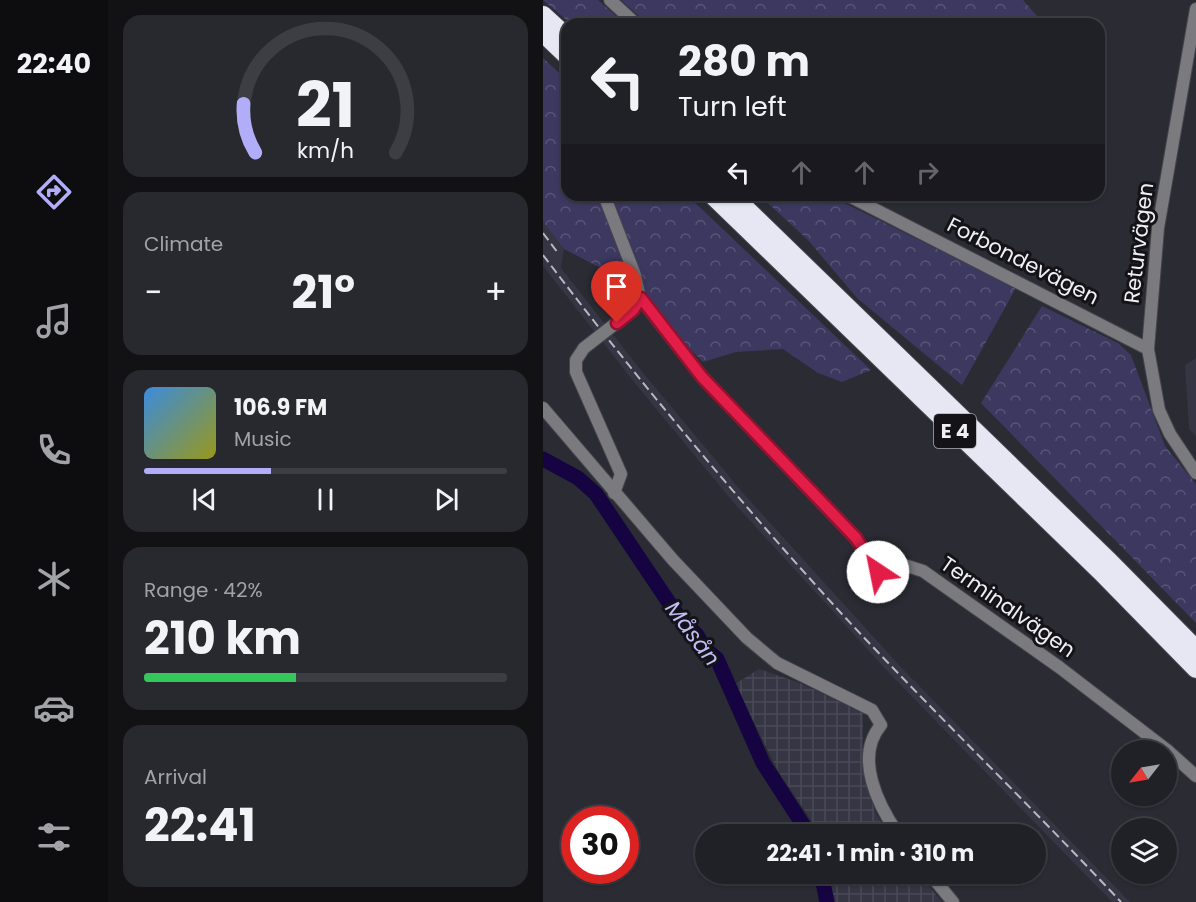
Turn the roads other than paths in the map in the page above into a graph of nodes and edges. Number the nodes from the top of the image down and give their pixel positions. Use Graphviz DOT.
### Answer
graph roads {
  1 [pos="610,0"];
  2 [pos="1196,9"];
  3 [pos="543,15"];
  4 [pos="630,18"];
  5 [pos="561,32"];
  6 [pos="543,33"];
  7 [pos="561,50"];
  8 [pos="606,201"];
  9 [pos="718,201"];
  10 [pos="738,201"];
  11 [pos="859,201"];
  12 [pos="641,298"];
  13 [pos="1148,349"];
  14 [pos="543,408"];
  15 [pos="1196,473"];
  16 [pos="614,493"];
  17 [pos="1196,649"];
  18 [pos="1196,669"];
  19 [pos="1154,740"];
  20 [pos="1177,759"];
  21 [pos="1196,776"];
  22 [pos="892,824"];
  23 [pos="938,884"];
  24 [pos="953,902"];
  1 -- 4 [label="street"];
  2 -- 13 [label="street, Returvägen"];
  3 -- 5 [label="highway"];
  6 -- 7 [label="highway"];
  8 -- 12 [label="street"];
  9 -- 18 [label="highway, E 4"];
  10 -- 17 [label="highway, E 4"];
  11 -- 13 [label="street, Forbondevägen"];
  12 -- 16 [label="street, bridge"];
  12 -- 19 [label="street, Terminalvägen"];
  13 -- 15 [label="street, Returvägen"];
  14 -- 16 [label="street"];
  16 -- 22 [label="street"];
  20 -- 21 [label="street, Terminalvägen"];
  23 -- 24 [label="street"];
}
